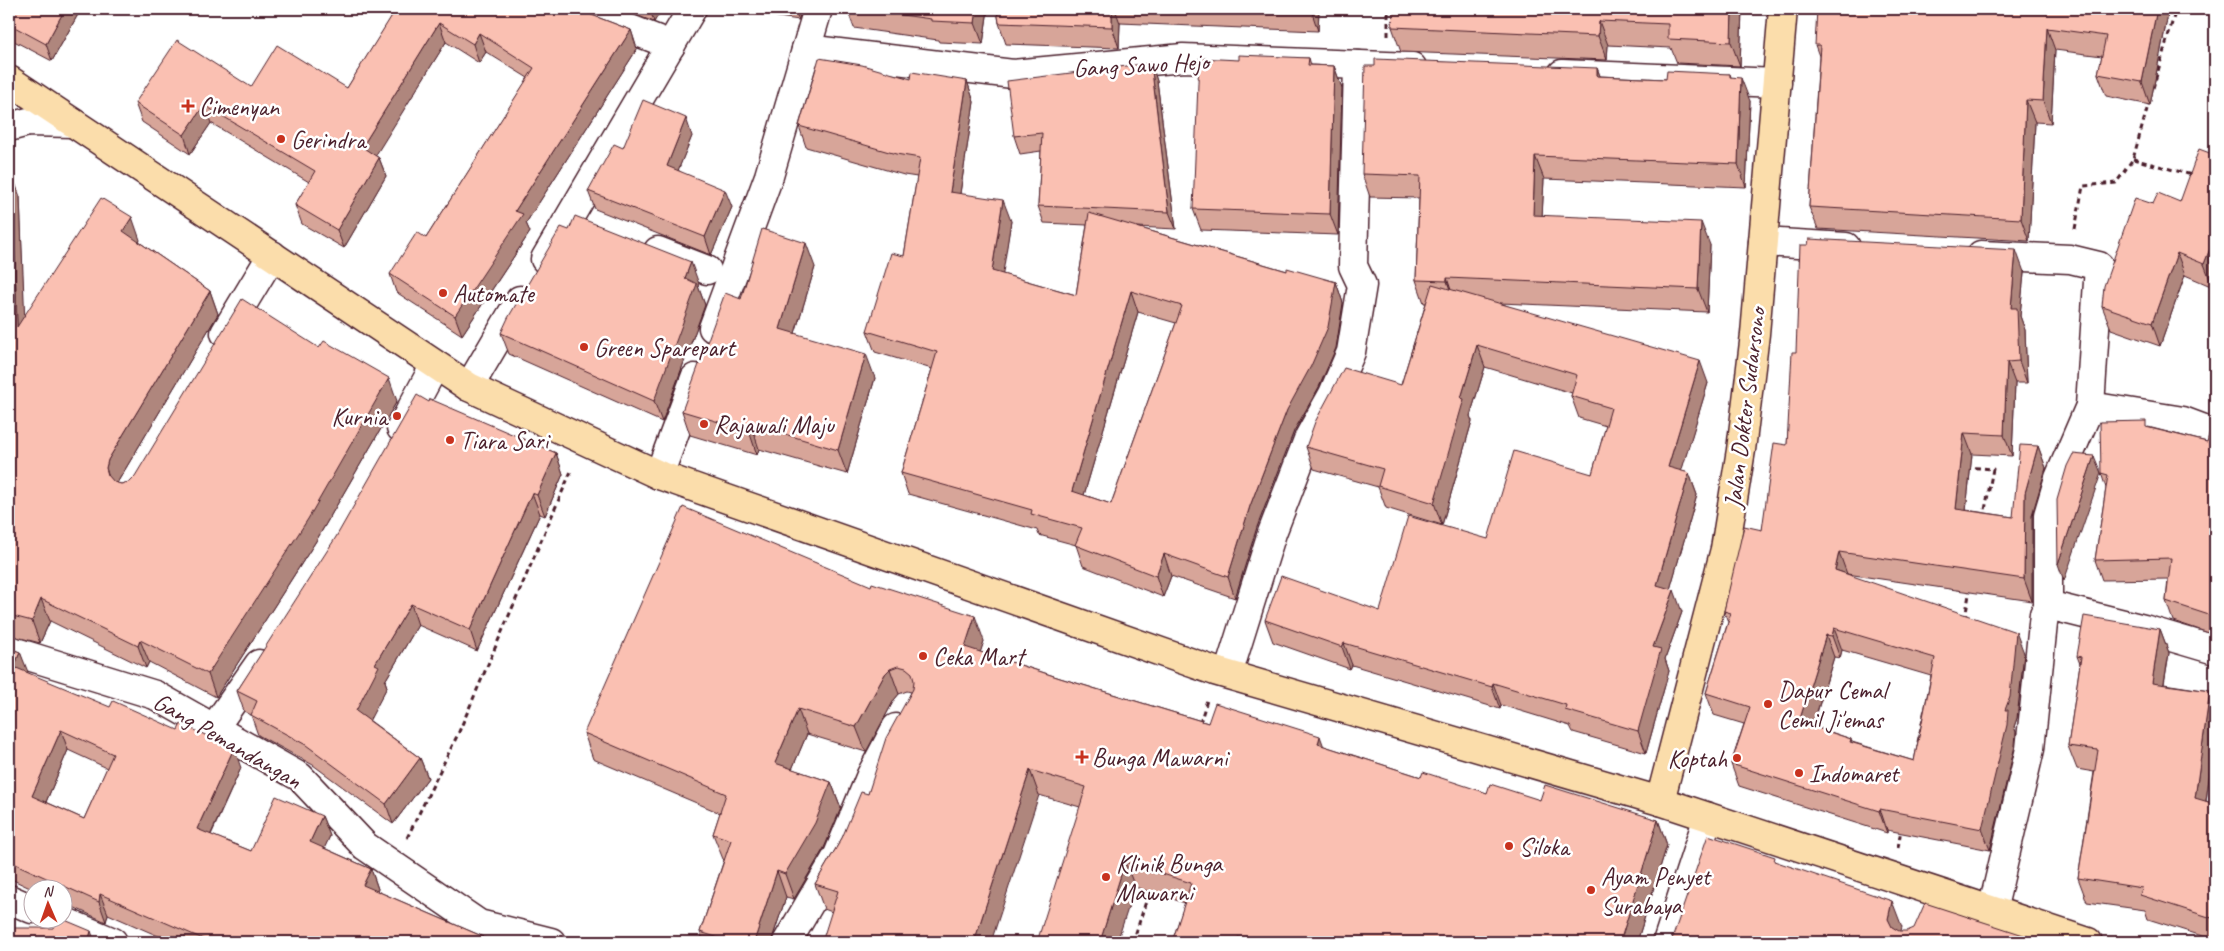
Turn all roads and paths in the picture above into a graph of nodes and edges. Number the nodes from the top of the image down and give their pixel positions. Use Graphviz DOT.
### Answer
graph roads {
  1 [pos="579,9"];
  2 [pos="692,9"];
  3 [pos="818,9"];
  4 [pos="1783,9"];
  5 [pos="2176,9"];
  6 [pos="672,45"];
  7 [pos="806,49"];
  8 [pos="1358,65"];
  9 [pos="1438,68"];
  10 [pos="1538,73"];
  11 [pos="9,80"];
  12 [pos="1777,83"];
  13 [pos="73,123"];
  14 [pos="9,127"];
  15 [pos="2132,159"];
  16 [pos="2200,178"];
  17 [pos="570,216"];
  18 [pos="598,226"];
  19 [pos="634,241"];
  20 [pos="1763,242"];
  21 [pos="1872,248"];
  22 [pos="1961,253"];
  23 [pos="272,255"];
  24 [pos="2070,260"];
  25 [pos="707,270"];
  26 [pos="211,356"];
  27 [pos="435,365"];
  28 [pos="468,387"];
  29 [pos="2090,406"];
  30 [pos="2215,433"];
  31 [pos="586,441"];
  32 [pos="388,449"];
  33 [pos="1964,467"];
  34 [pos="659,475"];
  35 [pos="1984,516"];
  36 [pos="1972,582"];
  37 [pos="2048,608"];
  38 [pos="1964,620"];
  39 [pos="272,642"];
  40 [pos="9,650"];
  41 [pos="2215,650"];
  42 [pos="1222,673"];
  43 [pos="1927,704"];
  44 [pos="908,707"];
  45 [pos="214,728"];
  46 [pos="1198,731"];
  47 [pos="1916,752"];
  48 [pos="1660,800"];
  49 [pos="1708,816"];
  50 [pos="1903,820"];
  51 [pos="393,865"];
  52 [pos="1892,878"];
  53 [pos="1150,887"];
  54 [pos="9,898"];
  55 [pos="22,904"];
  56 [pos="1992,911"];
  57 [pos="72,925"];
  58 [pos="113,942"];
  59 [pos="551,942"];
  60 [pos="787,942"];
  61 [pos="1134,942"];
  62 [pos="1668,942"];
  63 [pos="2088,942"];
  1 -- 6 [label="street"];
  2 -- 6 [label="street"];
  3 -- 7 [label="street"];
  4 -- 12 [label="main road, Jalan Dokter Sudarsono"];
  5 -- 15 [label="path"];
  6 -- 17 [label="street"];
  7 -- 8 [label="street, Gang Sawo Hejo"];
  7 -- 34 [label="street"];
  8 -- 9 [label="street, Gang Sawo Hejo"];
  8 -- 42 [label="street"];
  10 -- 12 [label="street"];
  11 -- 13 [label="main road"];
  12 -- 20 [label="main road, Jalan Dokter Sudarsono"];
  13 -- 14 [label="street"];
  13 -- 23 [label="main road"];
  15 -- 16 [label="path"];
  15 -- 24 [label="path"];
  17 -- 18 [label="street"];
  17 -- 28 [label="street"];
  19 -- 25 [label="street"];
  20 -- 21 [label="street"];
  20 -- 48 [label="main road, Jalan Dokter Sudarsono"];
  22 -- 24 [label="street"];
  23 -- 26 [label="street"];
  23 -- 27 [label="main road"];
  24 -- 29 [label="street"];
  27 -- 28 [label="main road"];
  27 -- 32 [label="street"];
  28 -- 31 [label="main road"];
  29 -- 30 [label="street"];
  29 -- 37 [label="street"];
  31 -- 34 [label="main road"];
  31 -- 51 [label="path"];
  33 -- 35 [label="path"];
  34 -- 42 [label="main road"];
  36 -- 38 [label="path"];
  37 -- 41 [label="street"];
  37 -- 56 [label="street"];
  39 -- 45 [label="street"];
  40 -- 45 [label="street, Gang Pemandangan"];
  42 -- 46 [label="path"];
  42 -- 48 [label="main road"];
  43 -- 47 [label="path"];
  44 -- 60 [label="street"];
  45 -- 51 [label="street, Gang Pemandangan"];
  48 -- 49 [label="main road"];
  49 -- 52 [label="main road"];
  49 -- 62 [label="street"];
  50 -- 52 [label="path"];
  51 -- 59 [label="street, Gang Pemandangan"];
  52 -- 56 [label="main road"];
  53 -- 61 [label="path"];
  54 -- 55 [label="street"];
  56 -- 63 [label="main road"];
  57 -- 58 [label="street"];
}
